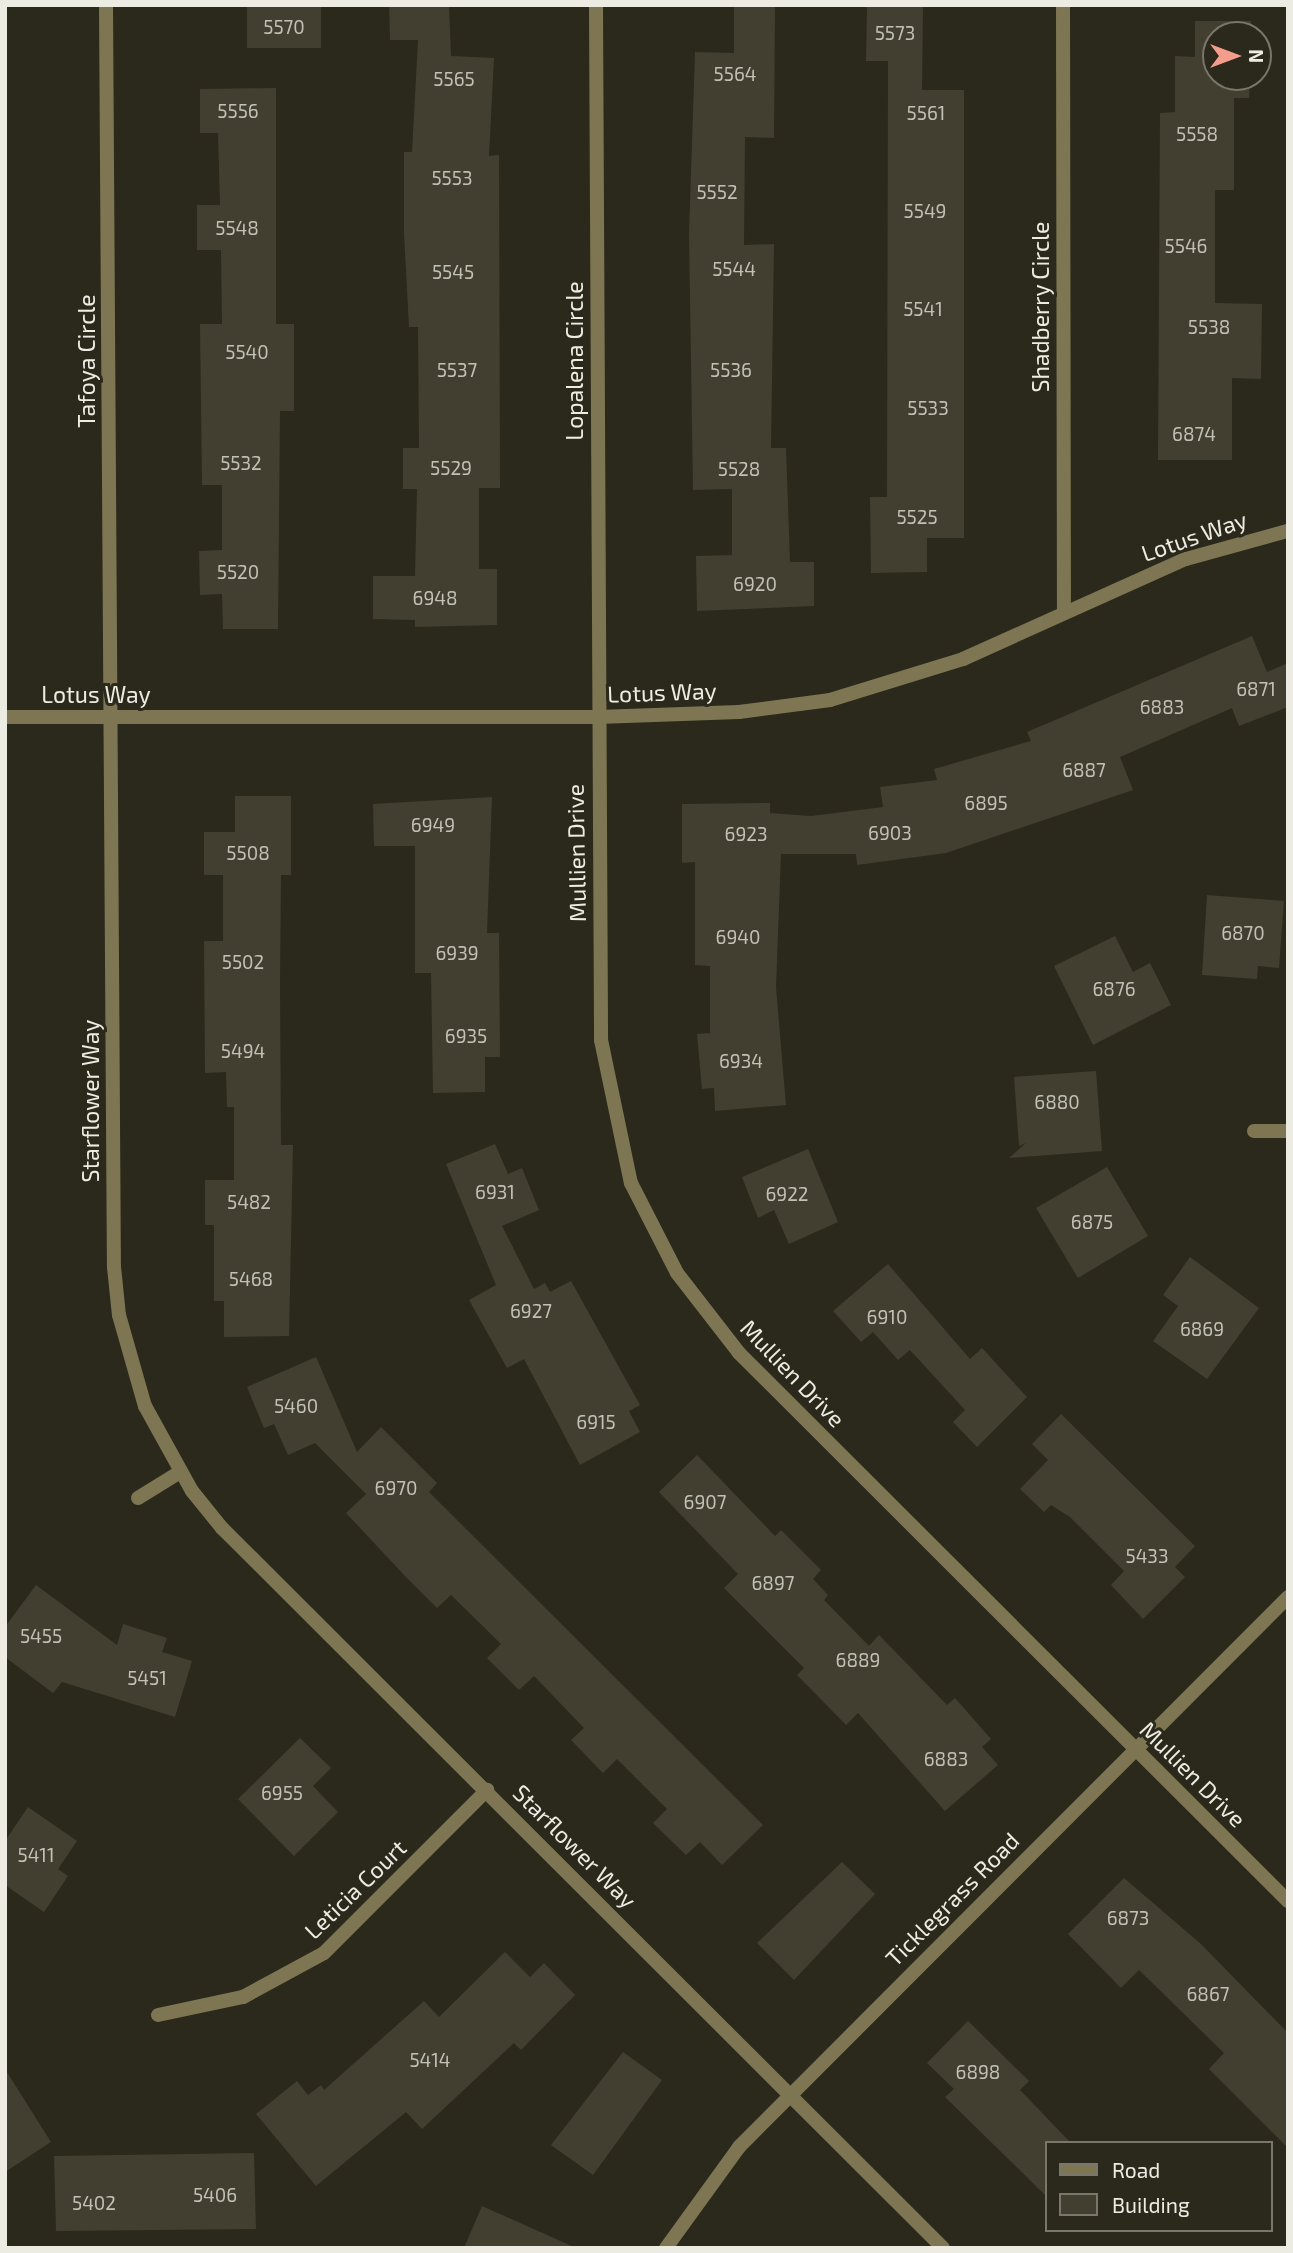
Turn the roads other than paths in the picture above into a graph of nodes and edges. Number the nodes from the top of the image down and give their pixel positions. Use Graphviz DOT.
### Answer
graph roads {
  1 [pos="106,5"];
  2 [pos="596,5"];
  3 [pos="1063,5"];
  4 [pos="1288,531"];
  5 [pos="1063,609"];
  6 [pos="5,716"];
  7 [pos="111,717"];
  8 [pos="598,717"];
  9 [pos="1254,1131"];
  10 [pos="1288,1131"];
  11 [pos="180,1472"];
  12 [pos="138,1498"];
  13 [pos="1288,1597"];
  14 [pos="1135,1749"];
  15 [pos="486,1790"];
  16 [pos="1288,1901"];
  17 [pos="158,2015"];
  18 [pos="789,2094"];
  19 [pos="666,2248"];
  20 [pos="943,2248"];
  1 -- 7 [label="street, Tafoya Circle"];
  2 -- 8 [label="street, Lopalena Circle"];
  3 -- 5 [label="street, Shadberry Circle"];
  4 -- 5 [label="street, Lotus Way"];
  5 -- 8 [label="street, Lotus Way"];
  6 -- 7 [label="street, Lotus Way"];
  7 -- 8 [label="street, Lotus Way"];
  7 -- 11 [label="street, Starflower Way"];
  8 -- 14 [label="street, Mullien Drive"];
  9 -- 10 [label="street"];
  11 -- 12 [label="street"];
  11 -- 15 [label="street, Starflower Way"];
  13 -- 14 [label="street, Ticklegrass Road"];
  14 -- 16 [label="street, Mullien Drive"];
  14 -- 18 [label="street, Ticklegrass Road"];
  15 -- 17 [label="street, Leticia Court"];
  15 -- 18 [label="street, Starflower Way"];
  18 -- 19 [label="street, Ticklegrass Road"];
  18 -- 20 [label="street, Starflower Way"];
}
